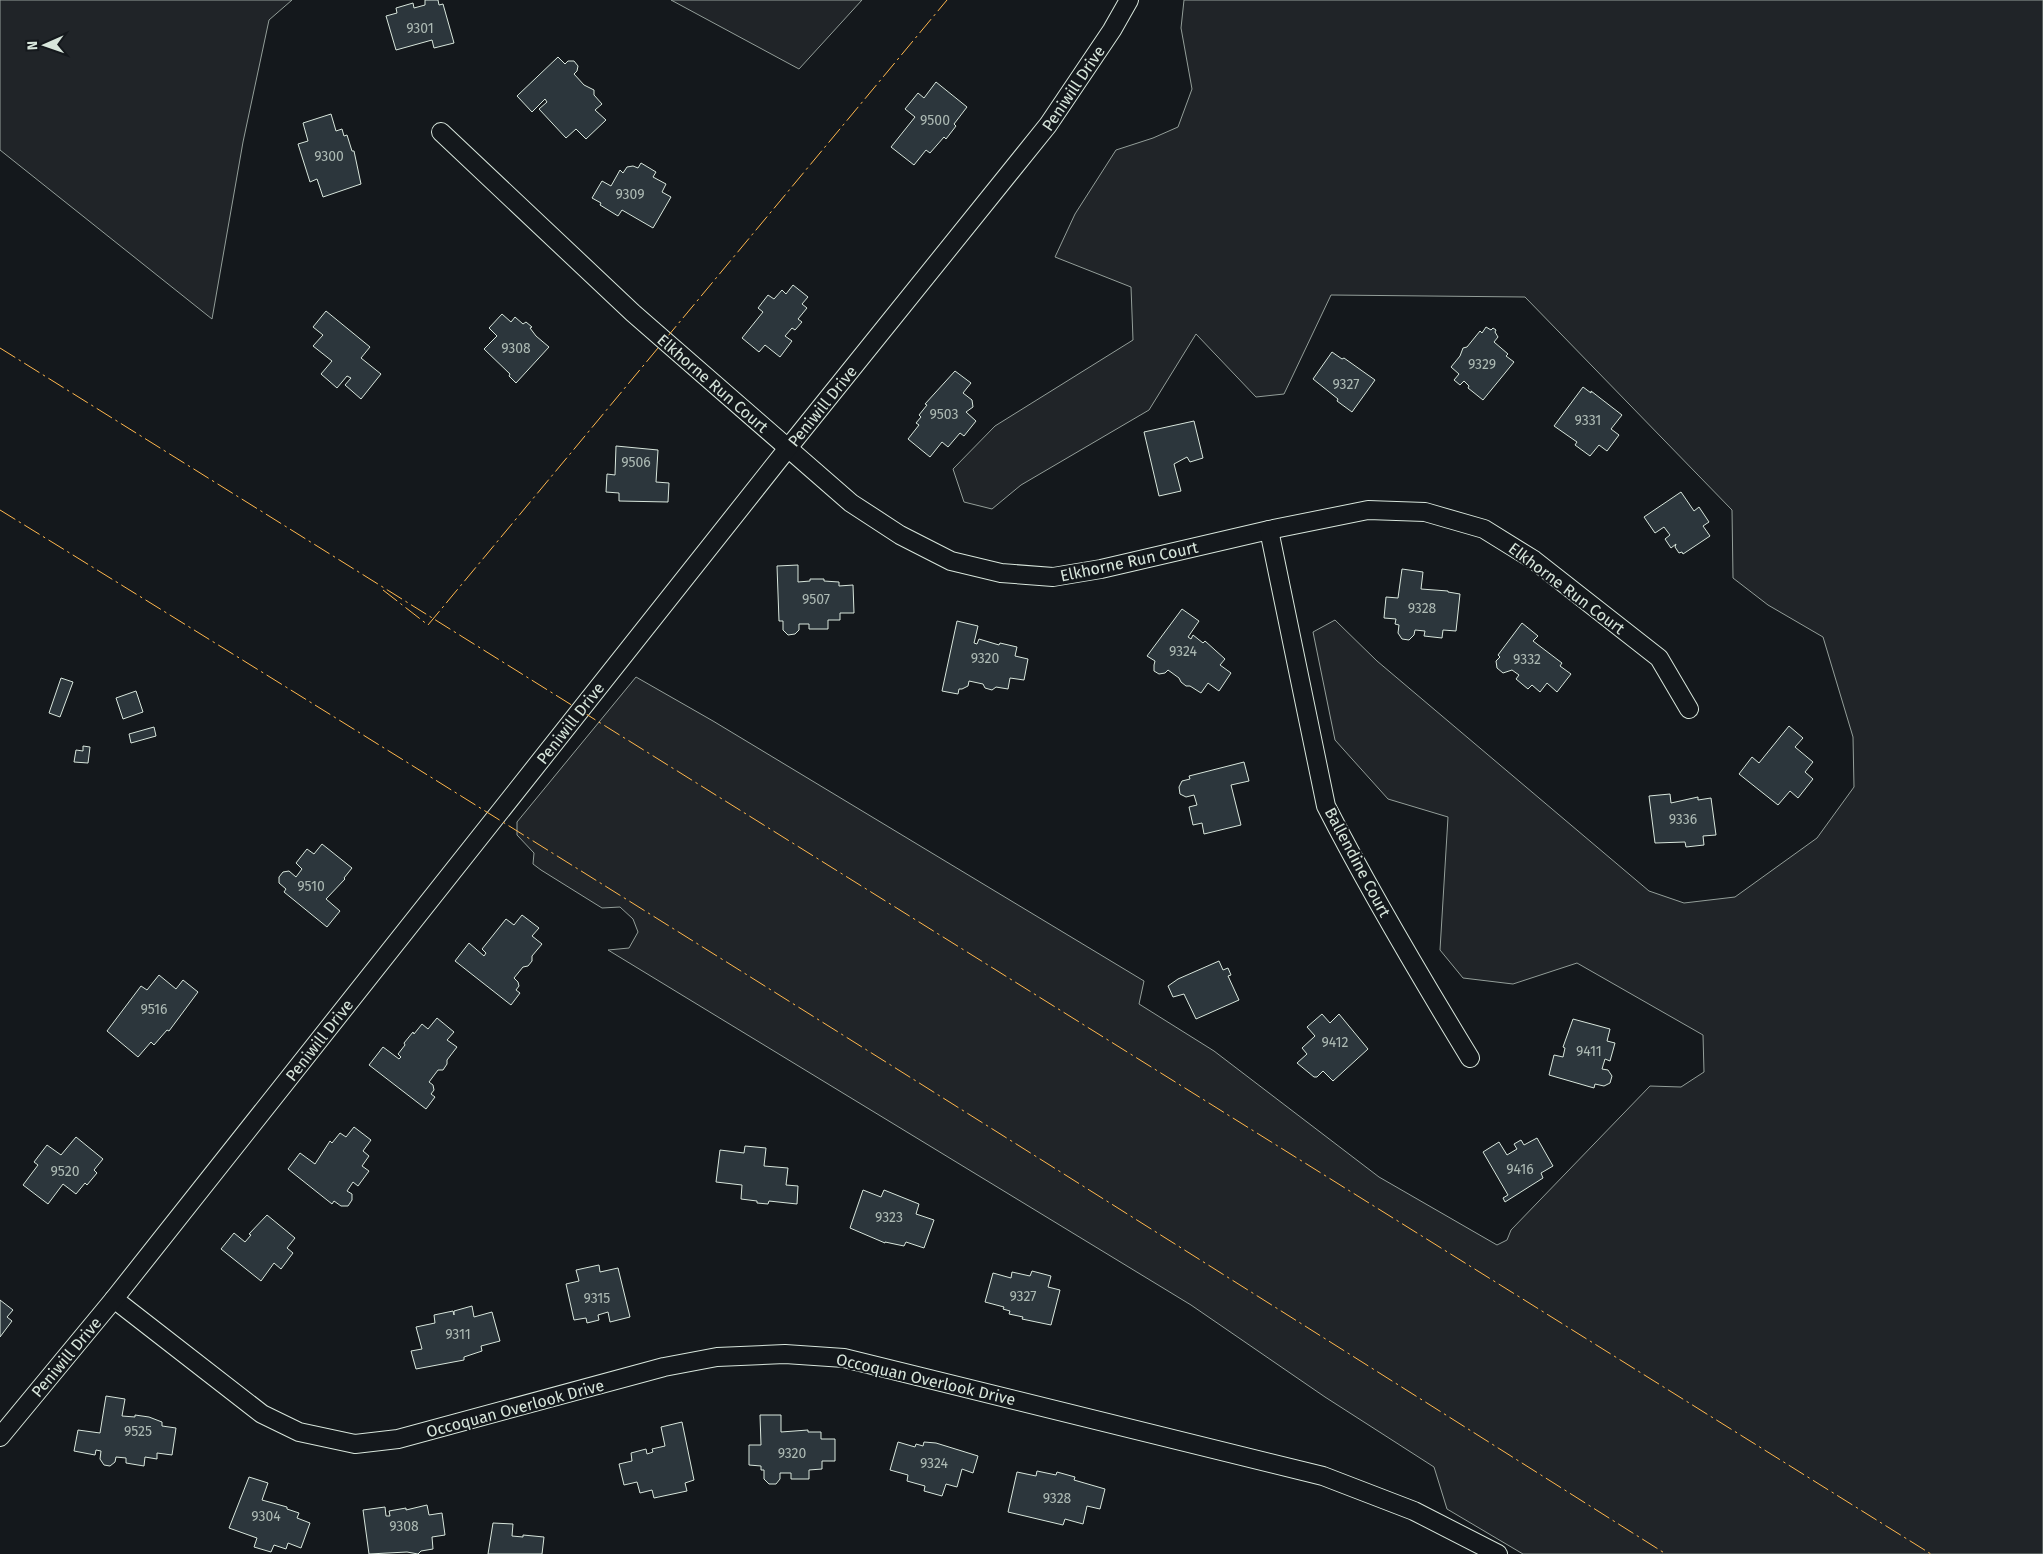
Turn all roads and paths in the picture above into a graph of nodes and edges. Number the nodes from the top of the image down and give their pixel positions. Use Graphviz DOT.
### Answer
graph roads {
  1 [pos="1129,0"];
  2 [pos="441,132"];
  3 [pos="788,448"];
  4 [pos="1268,530"];
  5 [pos="1689,710"];
  6 [pos="1470,1058"];
  7 [pos="114,1299"];
  8 [pos="0,1437"];
  9 [pos="1498,1554"];
  1 -- 3 [label="street, Peniwill Drive"];
  2 -- 3 [label="street, Elkhorne Run Court"];
  3 -- 4 [label="street, Elkhorne Run Court"];
  3 -- 7 [label="street, Peniwill Drive"];
  4 -- 5 [label="street, Elkhorne Run Court"];
  4 -- 6 [label="street, Ballendine Court"];
  7 -- 8 [label="street, Peniwill Drive"];
  7 -- 9 [label="street, Occoquan Overlook Drive"];
}
